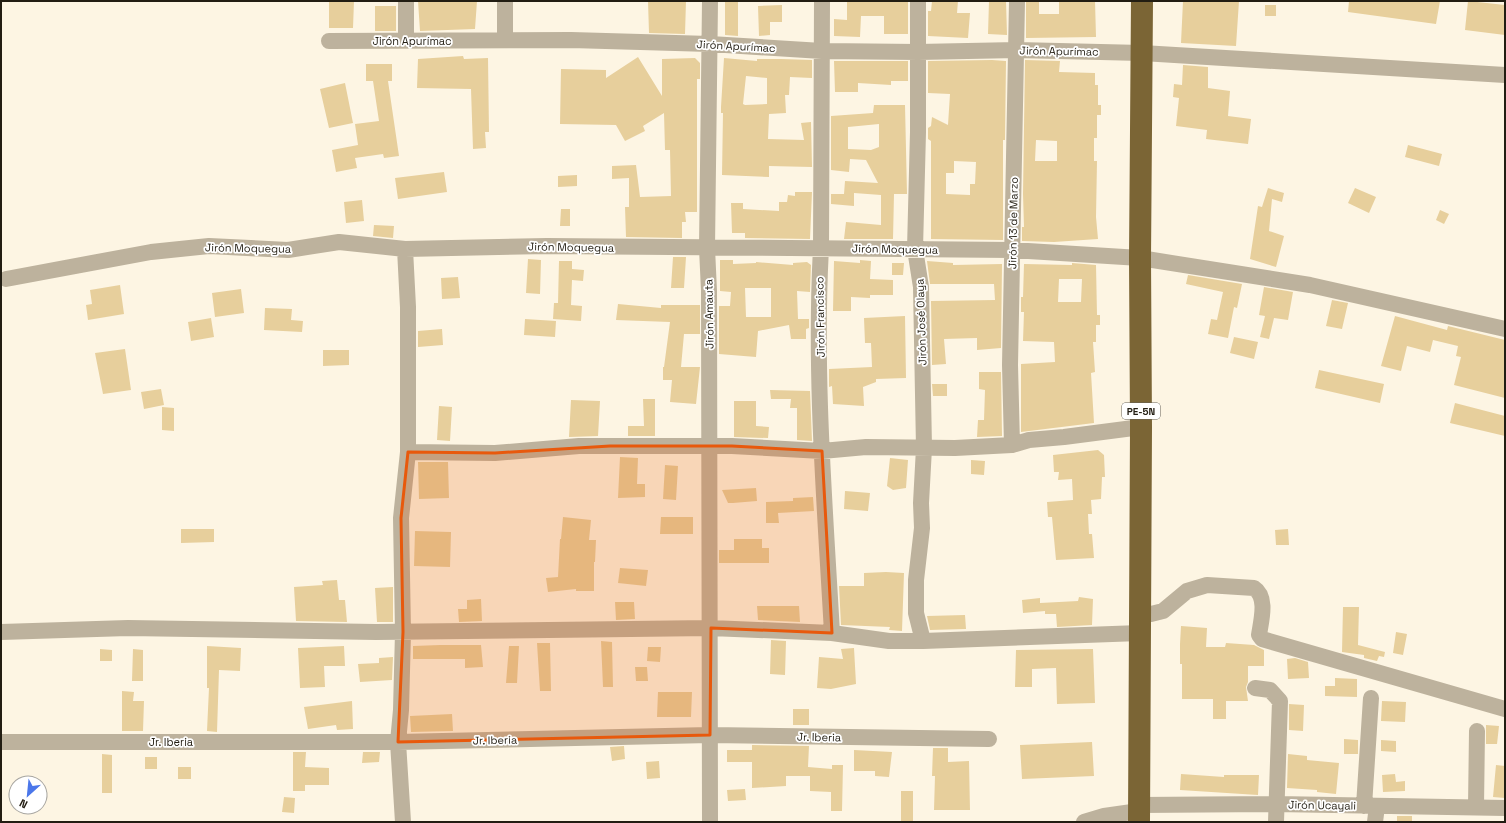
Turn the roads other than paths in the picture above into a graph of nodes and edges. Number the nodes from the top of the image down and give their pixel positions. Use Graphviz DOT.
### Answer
graph roads {
  1 [pos="406,1"];
  2 [pos="505,1"];
  3 [pos="710,1"];
  4 [pos="822,1"];
  5 [pos="918,1"];
  6 [pos="1017,1"];
  7 [pos="1142,1"];
  8 [pos="406,40"];
  9 [pos="505,40"];
  10 [pos="329,41"];
  11 [pos="710,44"];
  12 [pos="1017,50"];
  13 [pos="822,51"];
  14 [pos="918,52"];
  15 [pos="1142,53"];
  16 [pos="1505,75"];
  17 [pos="706,248"];
  18 [pos="821,248"];
  19 [pos="405,249"];
  20 [pos="915,249"];
  21 [pos="1012,250"];
  22 [pos="1140,258"];
  23 [pos="6,279"];
  24 [pos="1505,328"];
  25 [pos="1142,426"];
  26 [pos="1012,444"];
  27 [pos="710,446"];
  28 [pos="924,448"];
  29 [pos="408,452"];
  30 [pos="822,452"];
  31 [pos="1140,622"];
  32 [pos="711,628"];
  33 [pos="1,632"];
  34 [pos="403,632"];
  35 [pos="832,633"];
  36 [pos="923,641"];
  37 [pos="1255,688"];
  38 [pos="1371,698"];
  39 [pos="1505,709"];
  40 [pos="1477,730"];
  41 [pos="710,735"];
  42 [pos="989,740"];
  43 [pos="1,742"];
  44 [pos="398,742"];
  45 [pos="1276,804"];
  46 [pos="1370,806"];
  47 [pos="1476,807"];
  48 [pos="1505,808"];
  49 [pos="1139,813"];
  50 [pos="402,822"];
  51 [pos="710,822"];
  52 [pos="1084,822"];
  53 [pos="1276,822"];
  54 [pos="1375,822"];
  1 -- 8 [label="street"];
  2 -- 9 [label="street"];
  3 -- 11 [label="street, Jirón Amauta"];
  4 -- 13 [label="street, Jirón Francisco"];
  5 -- 14 [label="street, Jirón José Olaya"];
  6 -- 12 [label="street, Jirón 13 de Marzo"];
  7 -- 15 [label="highway, PE-5N"];
  8 -- 9 [label="street, Jirón Apurímac"];
  8 -- 10 [label="street, Jirón Apurímac"];
  9 -- 11 [label="street, Jirón Apurímac"];
  11 -- 13 [label="street, Jirón Apurímac"];
  11 -- 17 [label="street, Jirón Amauta"];
  12 -- 14 [label="street, Jirón Apurímac"];
  12 -- 15 [label="street, Jirón Apurímac"];
  12 -- 21 [label="street, Jirón 13 de Marzo"];
  13 -- 14 [label="street, Jirón Apurímac"];
  13 -- 18 [label="street, Jirón Francisco"];
  14 -- 20 [label="street, Jirón José Olaya"];
  15 -- 16 [label="street, Jirón Apurímac"];
  15 -- 22 [label="highway, PE-5N"];
  17 -- 18 [label="street, Jirón Moquegua"];
  17 -- 19 [label="street, Jirón Moquegua"];
  17 -- 27 [label="street, Jirón Amauta"];
  18 -- 20 [label="street, Jirón Moquegua"];
  18 -- 30 [label="street, Jirón Francisco"];
  19 -- 23 [label="street, Jirón Moquegua"];
  19 -- 29 [label="street"];
  20 -- 21 [label="street, Jirón Moquegua"];
  20 -- 28 [label="street, Jirón José Olaya"];
  21 -- 22 [label="street, Jirón Moquegua"];
  21 -- 26 [label="street, Jirón 13 de Marzo"];
  22 -- 24 [label="street, Jirón Moquegua"];
  22 -- 25 [label="highway, PE-5N"];
  25 -- 26 [label="street"];
  25 -- 31 [label="highway, PE-5N"];
  26 -- 28 [label="street"];
  27 -- 29 [label="street"];
  27 -- 30 [label="street"];
  27 -- 32 [label="street, Jirón Amauta"];
  28 -- 30 [label="street"];
  28 -- 36 [label="street, Jirón José Olaya"];
  29 -- 34 [label="street"];
  30 -- 35 [label="street, Jirón Francisco"];
  31 -- 36 [label="street"];
  31 -- 39 [label="street"];
  31 -- 49 [label="highway, PE-5N"];
  32 -- 34 [label="street"];
  32 -- 35 [label="street"];
  32 -- 41 [label="street, Jirón Amauta"];
  33 -- 34 [label="street"];
  34 -- 44 [label="street"];
  35 -- 36 [label="street"];
  37 -- 45 [label="street"];
  38 -- 46 [label="street"];
  40 -- 47 [label="street"];
  41 -- 42 [label="street, Jr. Iberia"];
  41 -- 44 [label="street, Jr. Iberia"];
  41 -- 51 [label="street, Jirón Amauta"];
  43 -- 44 [label="street, Jr. Iberia"];
  44 -- 50 [label="street"];
  45 -- 46 [label="street, Jirón Ucayali"];
  45 -- 49 [label="street, Jirón Ucayali"];
  45 -- 53 [label="street"];
  46 -- 47 [label="street, Jirón Ucayali"];
  46 -- 54 [label="street"];
  47 -- 48 [label="street, Jirón Ucayali"];
  49 -- 52 [label="street, Jirón Ucayali"];
}
